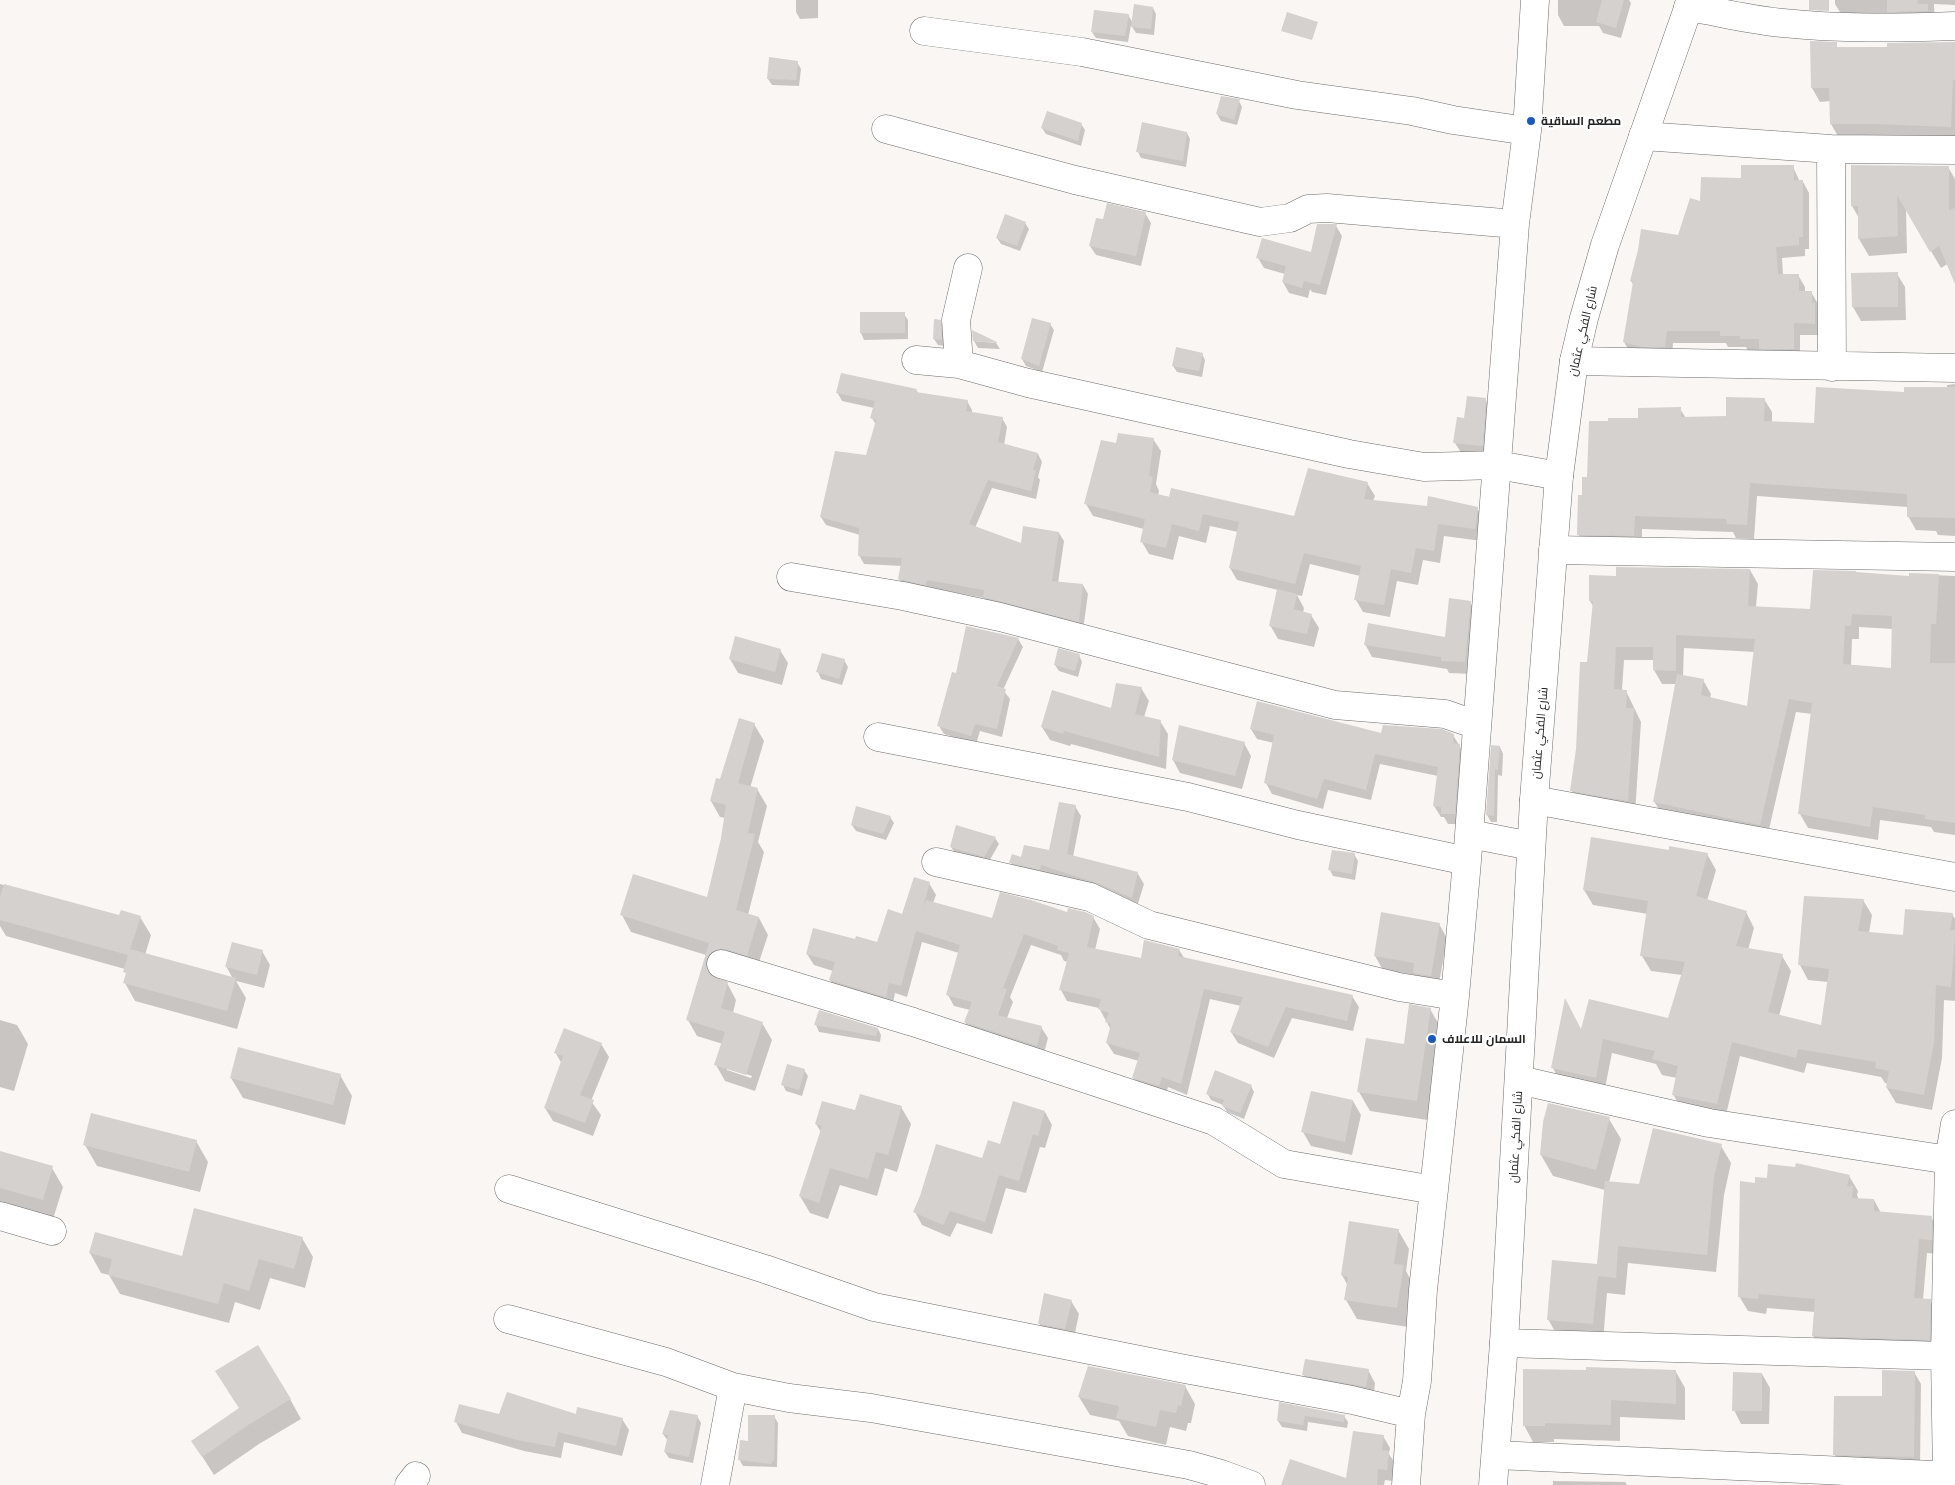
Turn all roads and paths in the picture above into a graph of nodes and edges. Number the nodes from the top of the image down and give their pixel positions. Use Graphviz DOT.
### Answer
graph roads {
  1 [pos="1536,0"];
  2 [pos="1689,3"];
  3 [pos="1955,26"];
  4 [pos="924,31"];
  5 [pos="886,128"];
  6 [pos="1527,131"];
  7 [pos="1643,136"];
  8 [pos="1831,149"];
  9 [pos="1955,150"];
  10 [pos="1516,224"];
  11 [pos="968,268"];
  12 [pos="916,360"];
  13 [pos="1574,361"];
  14 [pos="959,364"];
  15 [pos="1832,367"];
  16 [pos="1955,368"];
  17 [pos="1498,465"];
  18 [pos="1559,476"];
  19 [pos="1554,550"];
  20 [pos="1955,557"];
  21 [pos="792,577"];
  22 [pos="1478,726"];
  23 [pos="878,737"];
  24 [pos="1534,800"];
  25 [pos="1470,834"];
  26 [pos="1531,846"];
  27 [pos="936,862"];
  28 [pos="1467,862"];
  29 [pos="1955,877"];
  30 [pos="721,964"];
  31 [pos="1455,996"];
  32 [pos="1519,1080"];
  33 [pos="1955,1124"];
  34 [pos="1949,1160"];
  35 [pos="509,1189"];
  36 [pos="1434,1190"];
  37 [pos="0,1216"];
  38 [pos="52,1231"];
  39 [pos="508,1319"];
  40 [pos="1504,1343"];
  41 [pos="1945,1356"];
  42 [pos="733,1387"];
  43 [pos="1411,1414"];
  44 [pos="1496,1455"];
  45 [pos="1951,1476"];
  46 [pos="716,1485"];
  47 [pos="1250,1485"];
  48 [pos="1406,1485"];
  49 [pos="1493,1485"];
  1 -- 6 [label="street"];
  2 -- 3 [label="street"];
  2 -- 7 [label="street, شارع الفكي عثمان"];
  4 -- 6 [label="street"];
  5 -- 10 [label="street"];
  6 -- 10 [label="street"];
  7 -- 8 [label="street"];
  7 -- 13 [label="street, شارع الفكي عثمان"];
  8 -- 9 [label="street"];
  8 -- 15 [label="street"];
  10 -- 17 [label="street"];
  11 -- 14 [label="street"];
  12 -- 14 [label="street"];
  13 -- 15 [label="street"];
  13 -- 18 [label="street, شارع الفكي عثمان"];
  14 -- 17 [label="street"];
  15 -- 16 [label="street"];
  17 -- 18 [label="street"];
  17 -- 22 [label="street"];
  18 -- 19 [label="street, شارع الفكي عثمان"];
  19 -- 20 [label="street"];
  19 -- 24 [label="street, شارع الفكي عثمان"];
  21 -- 22 [label="street"];
  22 -- 25 [label="street"];
  23 -- 28 [label="street"];
  24 -- 26 [label="street, شارع الفكي عثمان"];
  24 -- 29 [label="street"];
  25 -- 26 [label="street"];
  25 -- 28 [label="street"];
  26 -- 32 [label="street, شارع الفكي عثمان"];
  27 -- 31 [label="street"];
  28 -- 31 [label="street"];
  30 -- 36 [label="street"];
  31 -- 36 [label="street"];
  32 -- 34 [label="street"];
  32 -- 40 [label="street, شارع الفكي عثمان"];
  33 -- 34 [label="street"];
  34 -- 41 [label="street"];
  35 -- 43 [label="street"];
  36 -- 43 [label="street"];
  37 -- 38 [label="street"];
  39 -- 42 [label="street"];
  40 -- 41 [label="street"];
  40 -- 44 [label="street, شارع الفكي عثمان"];
  41 -- 45 [label="street"];
  42 -- 46 [label="street"];
  42 -- 47 [label="street"];
  43 -- 48 [label="street"];
  44 -- 45 [label="street"];
  44 -- 49 [label="street, شارع الفكي عثمان"];
}
